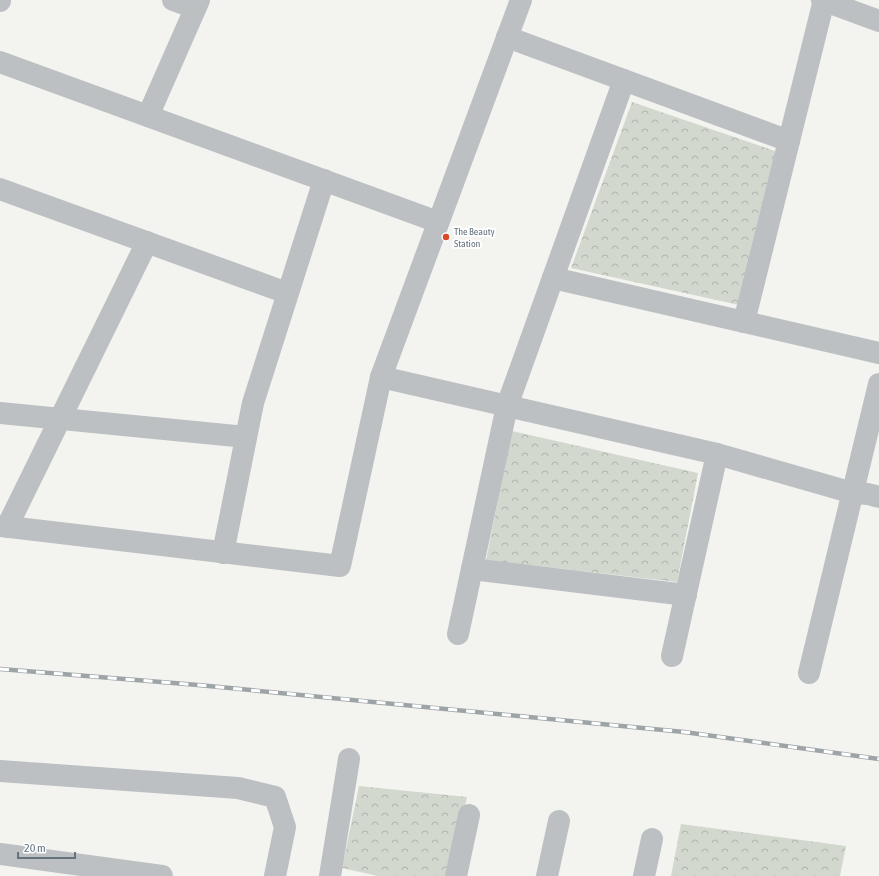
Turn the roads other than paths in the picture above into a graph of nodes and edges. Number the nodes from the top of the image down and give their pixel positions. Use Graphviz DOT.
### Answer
graph roads {
  1 [pos="173,0"];
  2 [pos="521,0"];
  3 [pos="823,0"];
  4 [pos="197,4"];
  5 [pos="879,21"];
  6 [pos="507,37"];
  7 [pos="0,62"];
  8 [pos="624,80"];
  9 [pos="148,116"];
  10 [pos="790,140"];
  11 [pos="324,180"];
  12 [pos="0,189"];
  13 [pos="438,222"];
  14 [pos="147,242"];
  15 [pos="553,278"];
  16 [pos="287,293"];
  17 [pos="744,322"];
  18 [pos="879,353"];
  19 [pos="380,377"];
  20 [pos="879,384"];
  21 [pos="507,406"];
  22 [pos="0,413"];
  23 [pos="61,419"];
  24 [pos="246,437"];
  25 [pos="717,454"];
  26 [pos="853,493"];
  27 [pos="879,497"];
  28 [pos="4,527"];
  29 [pos="223,553"];
  30 [pos="472,569"];
  31 [pos="686,595"];
  32 [pos="458,634"];
  33 [pos="672,656"];
  34 [pos="809,674"];
  35 [pos="349,759"];
  36 [pos="0,771"];
  37 [pos="469,815"];
  38 [pos="559,821"];
  39 [pos="652,838"];
  40 [pos="0,854"];
  41 [pos="162,876"];
  42 [pos="275,876"];
  43 [pos="330,876"];
  44 [pos="456,876"];
  45 [pos="547,876"];
  46 [pos="644,876"];
  1 -- 4 [label="street"];
  2 -- 6 [label="street"];
  3 -- 5 [label="street"];
  3 -- 10 [label="street"];
  4 -- 9 [label="street"];
  6 -- 8 [label="street"];
  6 -- 13 [label="street"];
  7 -- 9 [label="street"];
  8 -- 10 [label="street"];
  8 -- 15 [label="street"];
  9 -- 11 [label="street"];
  10 -- 17 [label="street"];
  11 -- 13 [label="street"];
  11 -- 16 [label="street"];
  12 -- 14 [label="street"];
  13 -- 19 [label="street"];
  14 -- 16 [label="street"];
  14 -- 23 [label="street"];
  15 -- 17 [label="street"];
  15 -- 21 [label="street"];
  16 -- 24 [label="street"];
  17 -- 18 [label="street"];
  19 -- 21 [label="street"];
  19 -- 29 [label="street"];
  20 -- 26 [label="street"];
  21 -- 25 [label="street"];
  21 -- 30 [label="street"];
  22 -- 23 [label="street"];
  23 -- 24 [label="street"];
  23 -- 28 [label="street"];
  24 -- 29 [label="street"];
  25 -- 26 [label="street"];
  25 -- 31 [label="street"];
  26 -- 27 [label="street"];
  26 -- 34 [label="street"];
  28 -- 29 [label="street"];
  30 -- 31 [label="street"];
  30 -- 32 [label="street"];
  31 -- 33 [label="street"];
  35 -- 43 [label="street"];
  36 -- 42 [label="street"];
  37 -- 44 [label="street"];
  38 -- 45 [label="street"];
  39 -- 46 [label="street"];
  40 -- 41 [label="street"];
}
